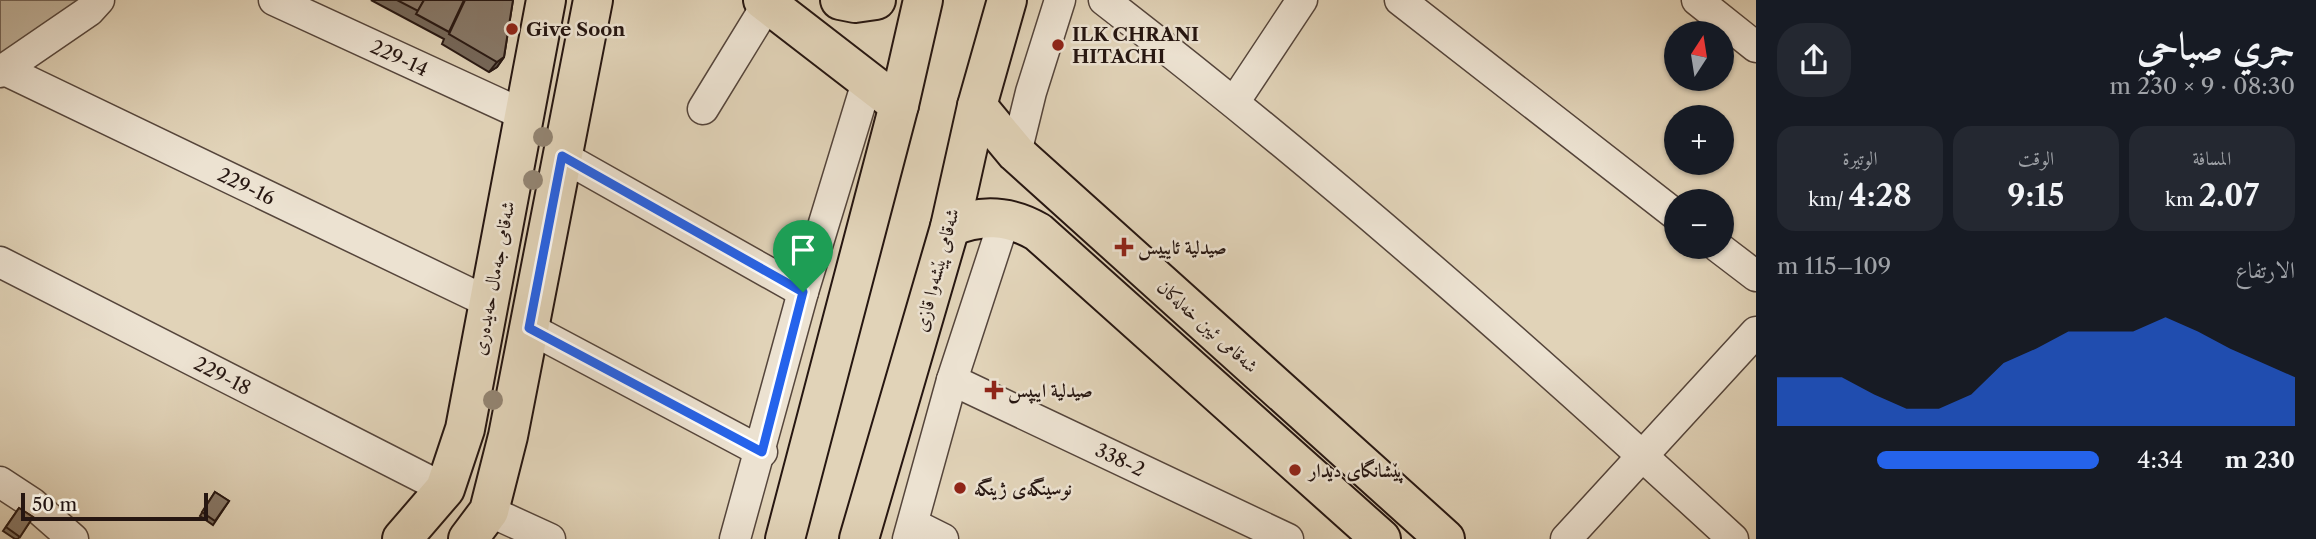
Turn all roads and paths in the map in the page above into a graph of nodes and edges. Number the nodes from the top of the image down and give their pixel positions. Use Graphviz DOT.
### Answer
graph roads {
  1 [pos="99,0"];
  2 [pos="274,0"];
  3 [pos="546,0"];
  4 [pos="593,0"];
  5 [pos="840,0"];
  6 [pos="876,0"];
  7 [pos="923,0"];
  8 [pos="1007,0"];
  9 [pos="1060,0"];
  10 [pos="1104,0"];
  11 [pos="1302,0"];
  12 [pos="1400,0"];
  13 [pos="1697,0"];
  14 [pos="766,2"];
  15 [pos="1756,47"];
  16 [pos="3,71"];
  17 [pos="867,82"];
  18 [pos="1235,101"];
  19 [pos="899,105"];
  20 [pos="977,106"];
  21 [pos="703,110"];
  22 [pos="524,115"];
  23 [pos="1016,153"];
  24 [pos="562,156"];
  25 [pos="1664,206"];
  26 [pos="1004,218"];
  27 [pos="503,224"];
  28 [pos="950,227"];
  29 [pos="546,235"];
  30 [pos="1734,259"];
  31 [pos="0,262"];
  32 [pos="1756,276"];
  33 [pos="803,292"];
  34 [pos="488,302"];
  35 [pos="529,328"];
  36 [pos="1756,332"];
  37 [pos="952,380"];
  38 [pos="762,452"];
  39 [pos="1644,457"];
  40 [pos="0,482"];
  41 [pos="445,489"];
  42 [pos="479,525"];
  43 [pos="910,532"];
  44 [pos="73,539"];
  45 [pos="402,539"];
  46 [pos="550,539"];
  47 [pos="735,539"];
  48 [pos="785,539"];
  49 [pos="859,539"];
  50 [pos="943,539"];
  51 [pos="1288,539"];
  52 [pos="1381,539"];
  53 [pos="1445,539"];
  54 [pos="1566,539"];
  55 [pos="1733,539"];
  1 -- 16 [label="street"];
  2 -- 22 [label="street, 229-14"];
  3 -- 22 [label="main road, شەقامی جەمال حەیدەری"];
  4 -- 24 [label="main road"];
  5 -- 6 [label="main road"];
  7 -- 19 [label="main road"];
  8 -- 20 [label="main road, شەقامی پێشەوا قازی"];
  9 -- 23 [label="street"];
  10 -- 18 [label="street"];
  11 -- 18 [label="street"];
  12 -- 25 [label="street"];
  13 -- 15 [label="street"];
  14 -- 17 [label="main road"];
  14 -- 21 [label="street"];
  16 -- 34 [label="street, 229-16"];
  17 -- 19 [label="main road"];
  17 -- 33 [label="street"];
  18 -- 39 [label="street"];
  19 -- 48 [label="main road"];
  20 -- 23 [label="main road, شەقامی ئیبن خەلەکان"];
  20 -- 28 [label="main road, شەقامی پێشەوا قازی"];
  22 -- 27 [label="main road, شەقامی جەمال حەیدەری"];
  23 -- 53 [label="main road, شەقامی ئیبن خەلەکان"];
  24 -- 29 [label="main road"];
  24 -- 33 [label="street"];
  26 -- 28 [label="main road"];
  26 -- 37 [label="street"];
  26 -- 52 [label="main road"];
  27 -- 29 [label="main road"];
  27 -- 34 [label="main road, شەقامی جەمال حەیدەری"];
  28 -- 49 [label="main road, شەقامی پێشەوا قازی"];
  29 -- 35 [label="main road"];
  30 -- 32 [label="street"];
  31 -- 41 [label="street, 229-18"];
  33 -- 38 [label="street"];
  34 -- 41 [label="main road, شەقامی جەمال حەیدەری"];
  35 -- 38 [label="street"];
  35 -- 42 [label="main road"];
  36 -- 39 [label="street"];
  37 -- 43 [label="street"];
  37 -- 51 [label="street, 338-2"];
  38 -- 47 [label="street"];
  39 -- 54 [label="street"];
  39 -- 55 [label="street"];
  40 -- 44 [label="street"];
  41 -- 45 [label="main road, شەقامی جەمال حەیدەری"];
  42 -- 46 [label="street"];
  43 -- 50 [label="street"];
}
